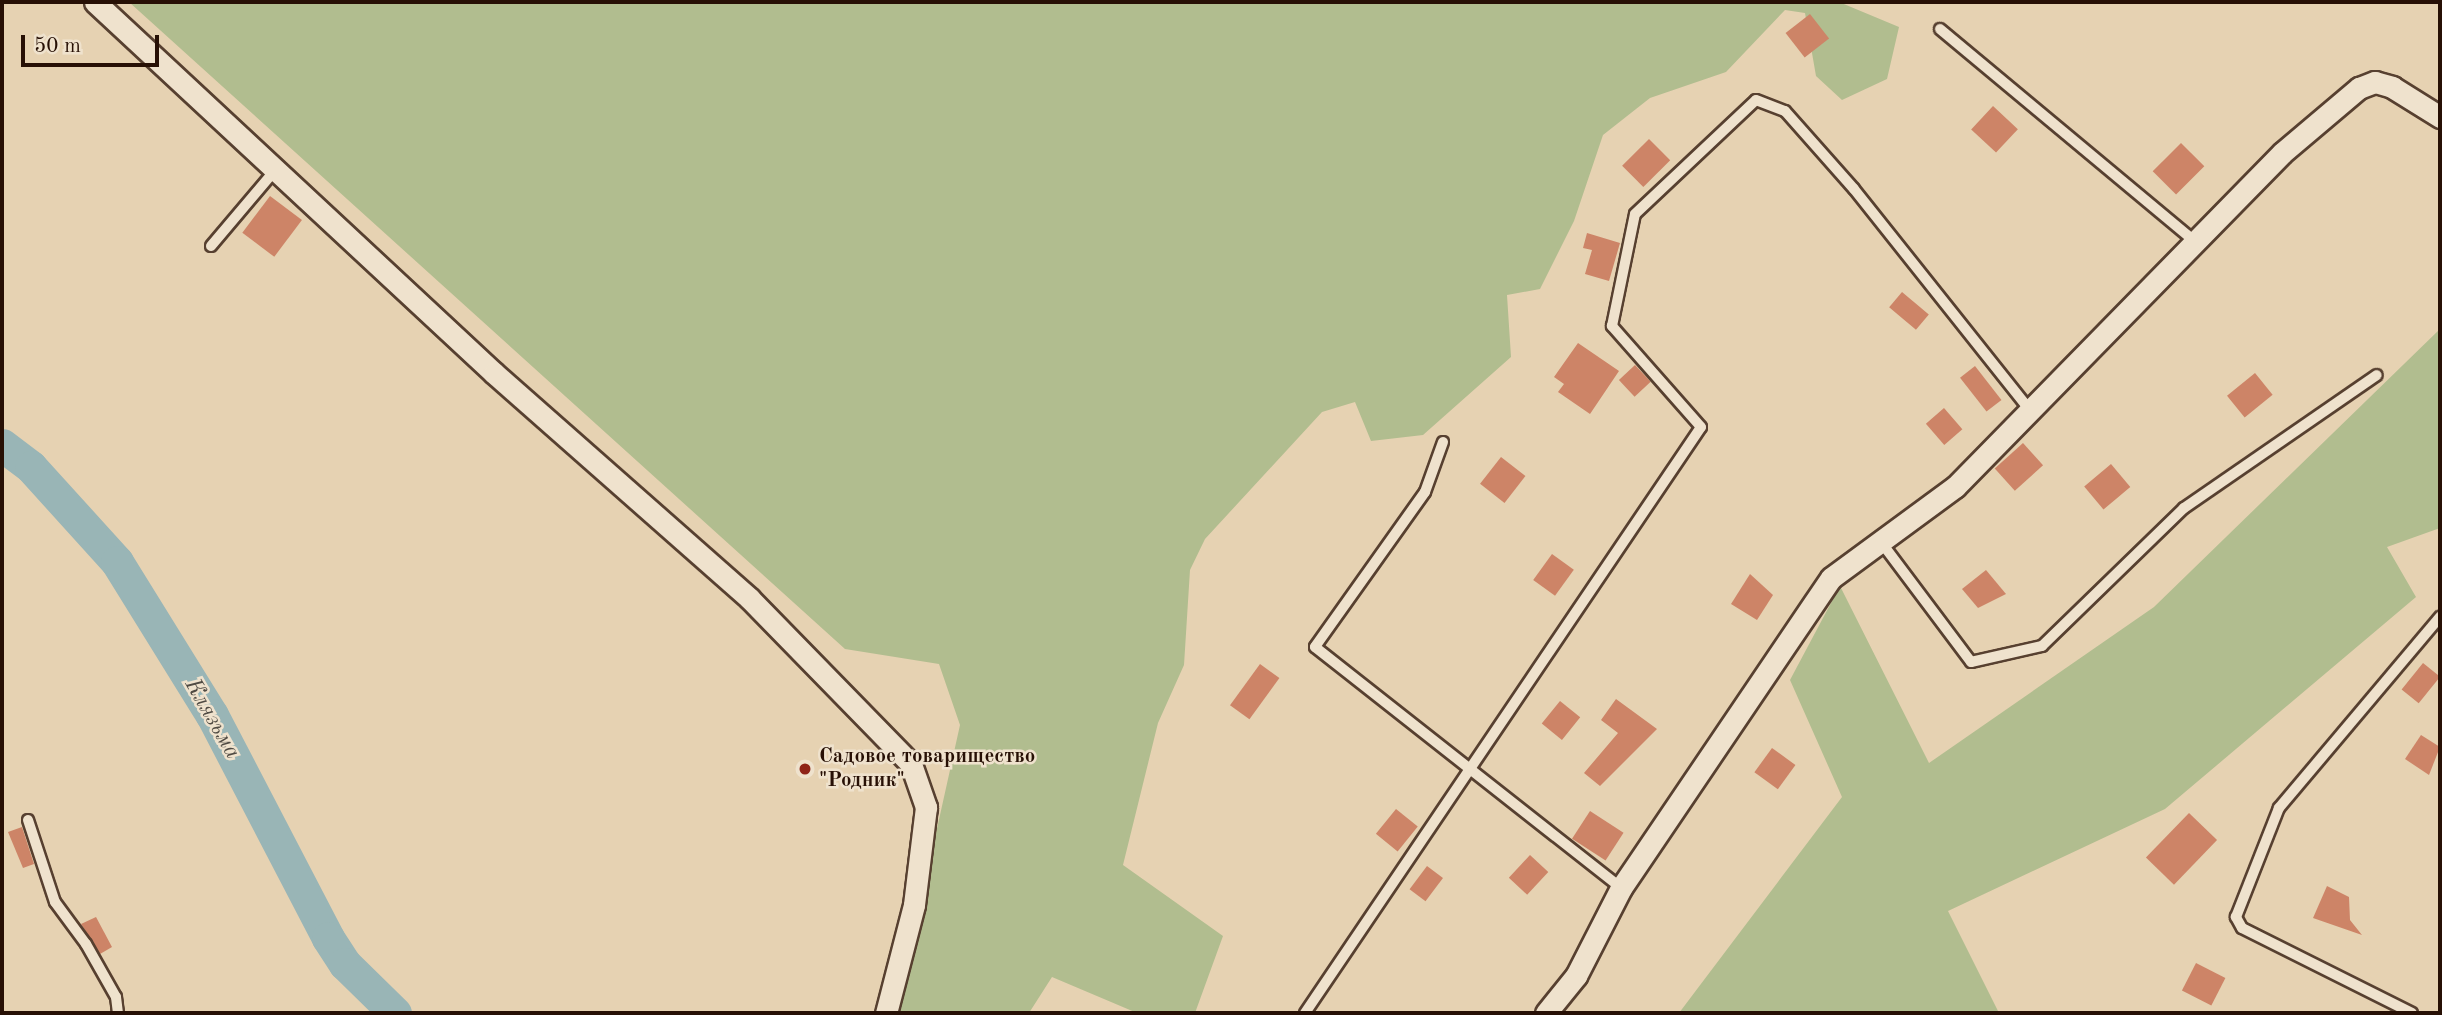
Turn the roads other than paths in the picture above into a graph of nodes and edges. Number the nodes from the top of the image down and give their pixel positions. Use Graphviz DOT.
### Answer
graph roads {
  1 [pos="95,2"];
  2 [pos="1940,29"];
  3 [pos="2440,117"];
  4 [pos="276,169"];
  5 [pos="2194,241"];
  6 [pos="211,246"];
  7 [pos="2377,375"];
  8 [pos="2028,408"];
  9 [pos="1443,442"];
  10 [pos="1881,542"];
  11 [pos="2440,617"];
  12 [pos="1474,772"];
  13 [pos="28,820"];
  14 [pos="1621,888"];
  15 [pos="118,1013"];
  16 [pos="886,1013"];
  17 [pos="1305,1013"];
  18 [pos="1546,1013"];
  19 [pos="2412,1013"];
  1 -- 4 [label="street"];
  2 -- 5 [label="lane"];
  3 -- 5 [label="street"];
  4 -- 6 [label="lane"];
  4 -- 16 [label="street"];
  5 -- 8 [label="street"];
  7 -- 10 [label="lane"];
  8 -- 10 [label="street"];
  8 -- 12 [label="lane"];
  9 -- 12 [label="lane"];
  10 -- 14 [label="street"];
  11 -- 19 [label="lane"];
  12 -- 14 [label="lane"];
  12 -- 17 [label="lane"];
  13 -- 15 [label="lane"];
  14 -- 18 [label="street"];
}
